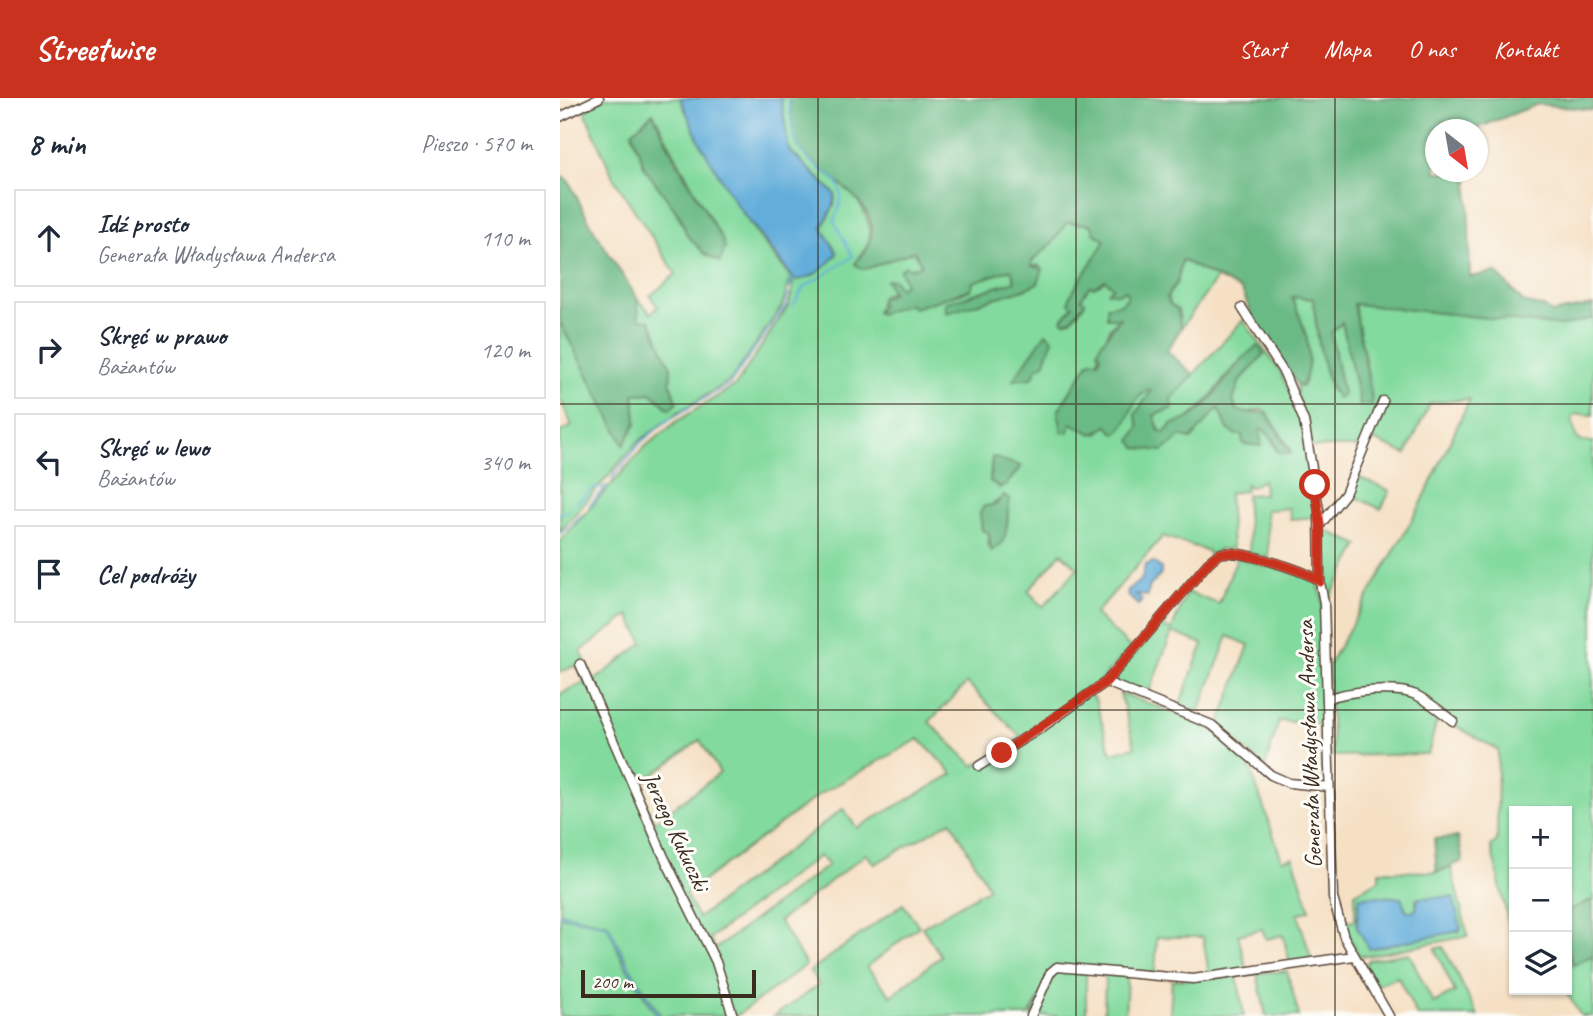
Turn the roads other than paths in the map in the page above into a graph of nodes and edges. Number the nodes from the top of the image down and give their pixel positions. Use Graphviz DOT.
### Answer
graph roads {
  1 [pos="598,98"];
  2 [pos="560,117"];
  3 [pos="1242,309"];
  4 [pos="1383,401"];
  5 [pos="1320,525"];
  6 [pos="1320,582"];
  7 [pos="580,664"];
  8 [pos="1106,682"];
  9 [pos="1327,699"];
  10 [pos="1453,721"];
  11 [pos="979,766"];
  12 [pos="1329,787"];
  13 [pos="1354,956"];
  14 [pos="733,1016"];
  15 [pos="1031,1016"];
  16 [pos="1389,1016"];
  1 -- 2 [label="street"];
  3 -- 5 [label="street, Generała Władysława Andersa"];
  4 -- 5 [label="street"];
  5 -- 6 [label="street, Generała Władysława Andersa"];
  6 -- 8 [label="street"];
  6 -- 9 [label="street, Generała Władysława Andersa"];
  7 -- 14 [label="street, Jerzego Kukuczki"];
  8 -- 11 [label="street"];
  8 -- 12 [label="street"];
  9 -- 10 [label="street"];
  9 -- 12 [label="street, Generała Władysława Andersa"];
  12 -- 13 [label="street, Generała Władysława Andersa"];
  13 -- 15 [label="street"];
  13 -- 16 [label="street, Generała Władysława Andersa"];
}
